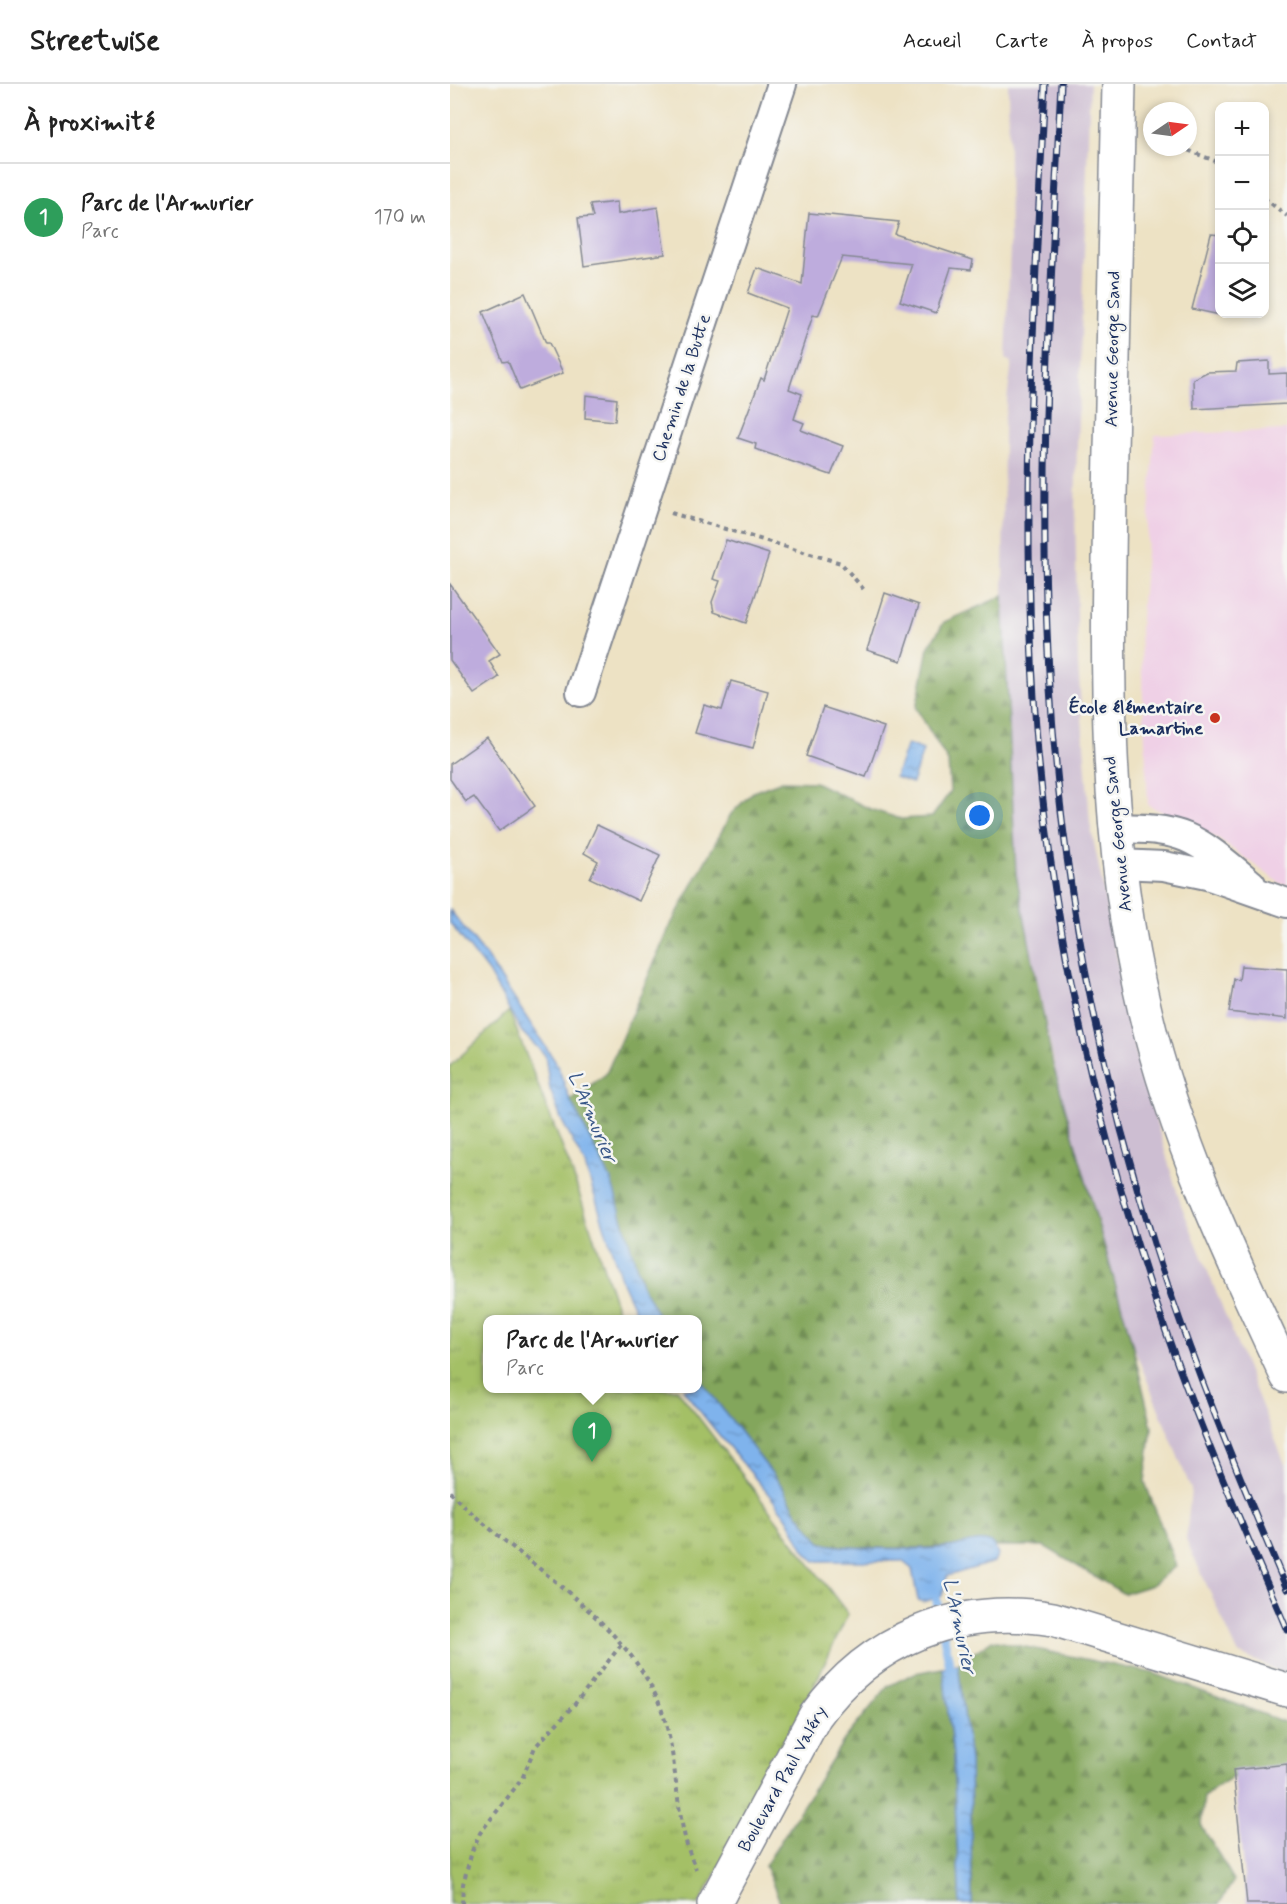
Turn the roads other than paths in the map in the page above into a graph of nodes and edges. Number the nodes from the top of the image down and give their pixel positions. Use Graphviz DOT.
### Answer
graph roads {
  1 [pos="782,84"];
  2 [pos="1119,84"];
  3 [pos="581,692"];
  4 [pos="1115,829"];
  5 [pos="1119,864"];
  6 [pos="1276,899"];
  7 [pos="1287,1376"];
  8 [pos="1137,1644"];
  9 [pos="1287,1689"];
  10 [pos="1287,1712"];
  11 [pos="714,1904"];
  1 -- 3 [label="street, Chemin de la Butte"];
  2 -- 4 [label="street, Avenue George Sand"];
  4 -- 5 [label="street, Avenue George Sand"];
  4 -- 6 [label="street"];
  5 -- 6 [label="street"];
  5 -- 7 [label="street, Avenue George Sand"];
  8 -- 9 [label="street, Boulevard Paul Valéry"];
  8 -- 10 [label="street, Boulevard Paul Valéry"];
  8 -- 11 [label="street, Boulevard Paul Valéry"];
}
